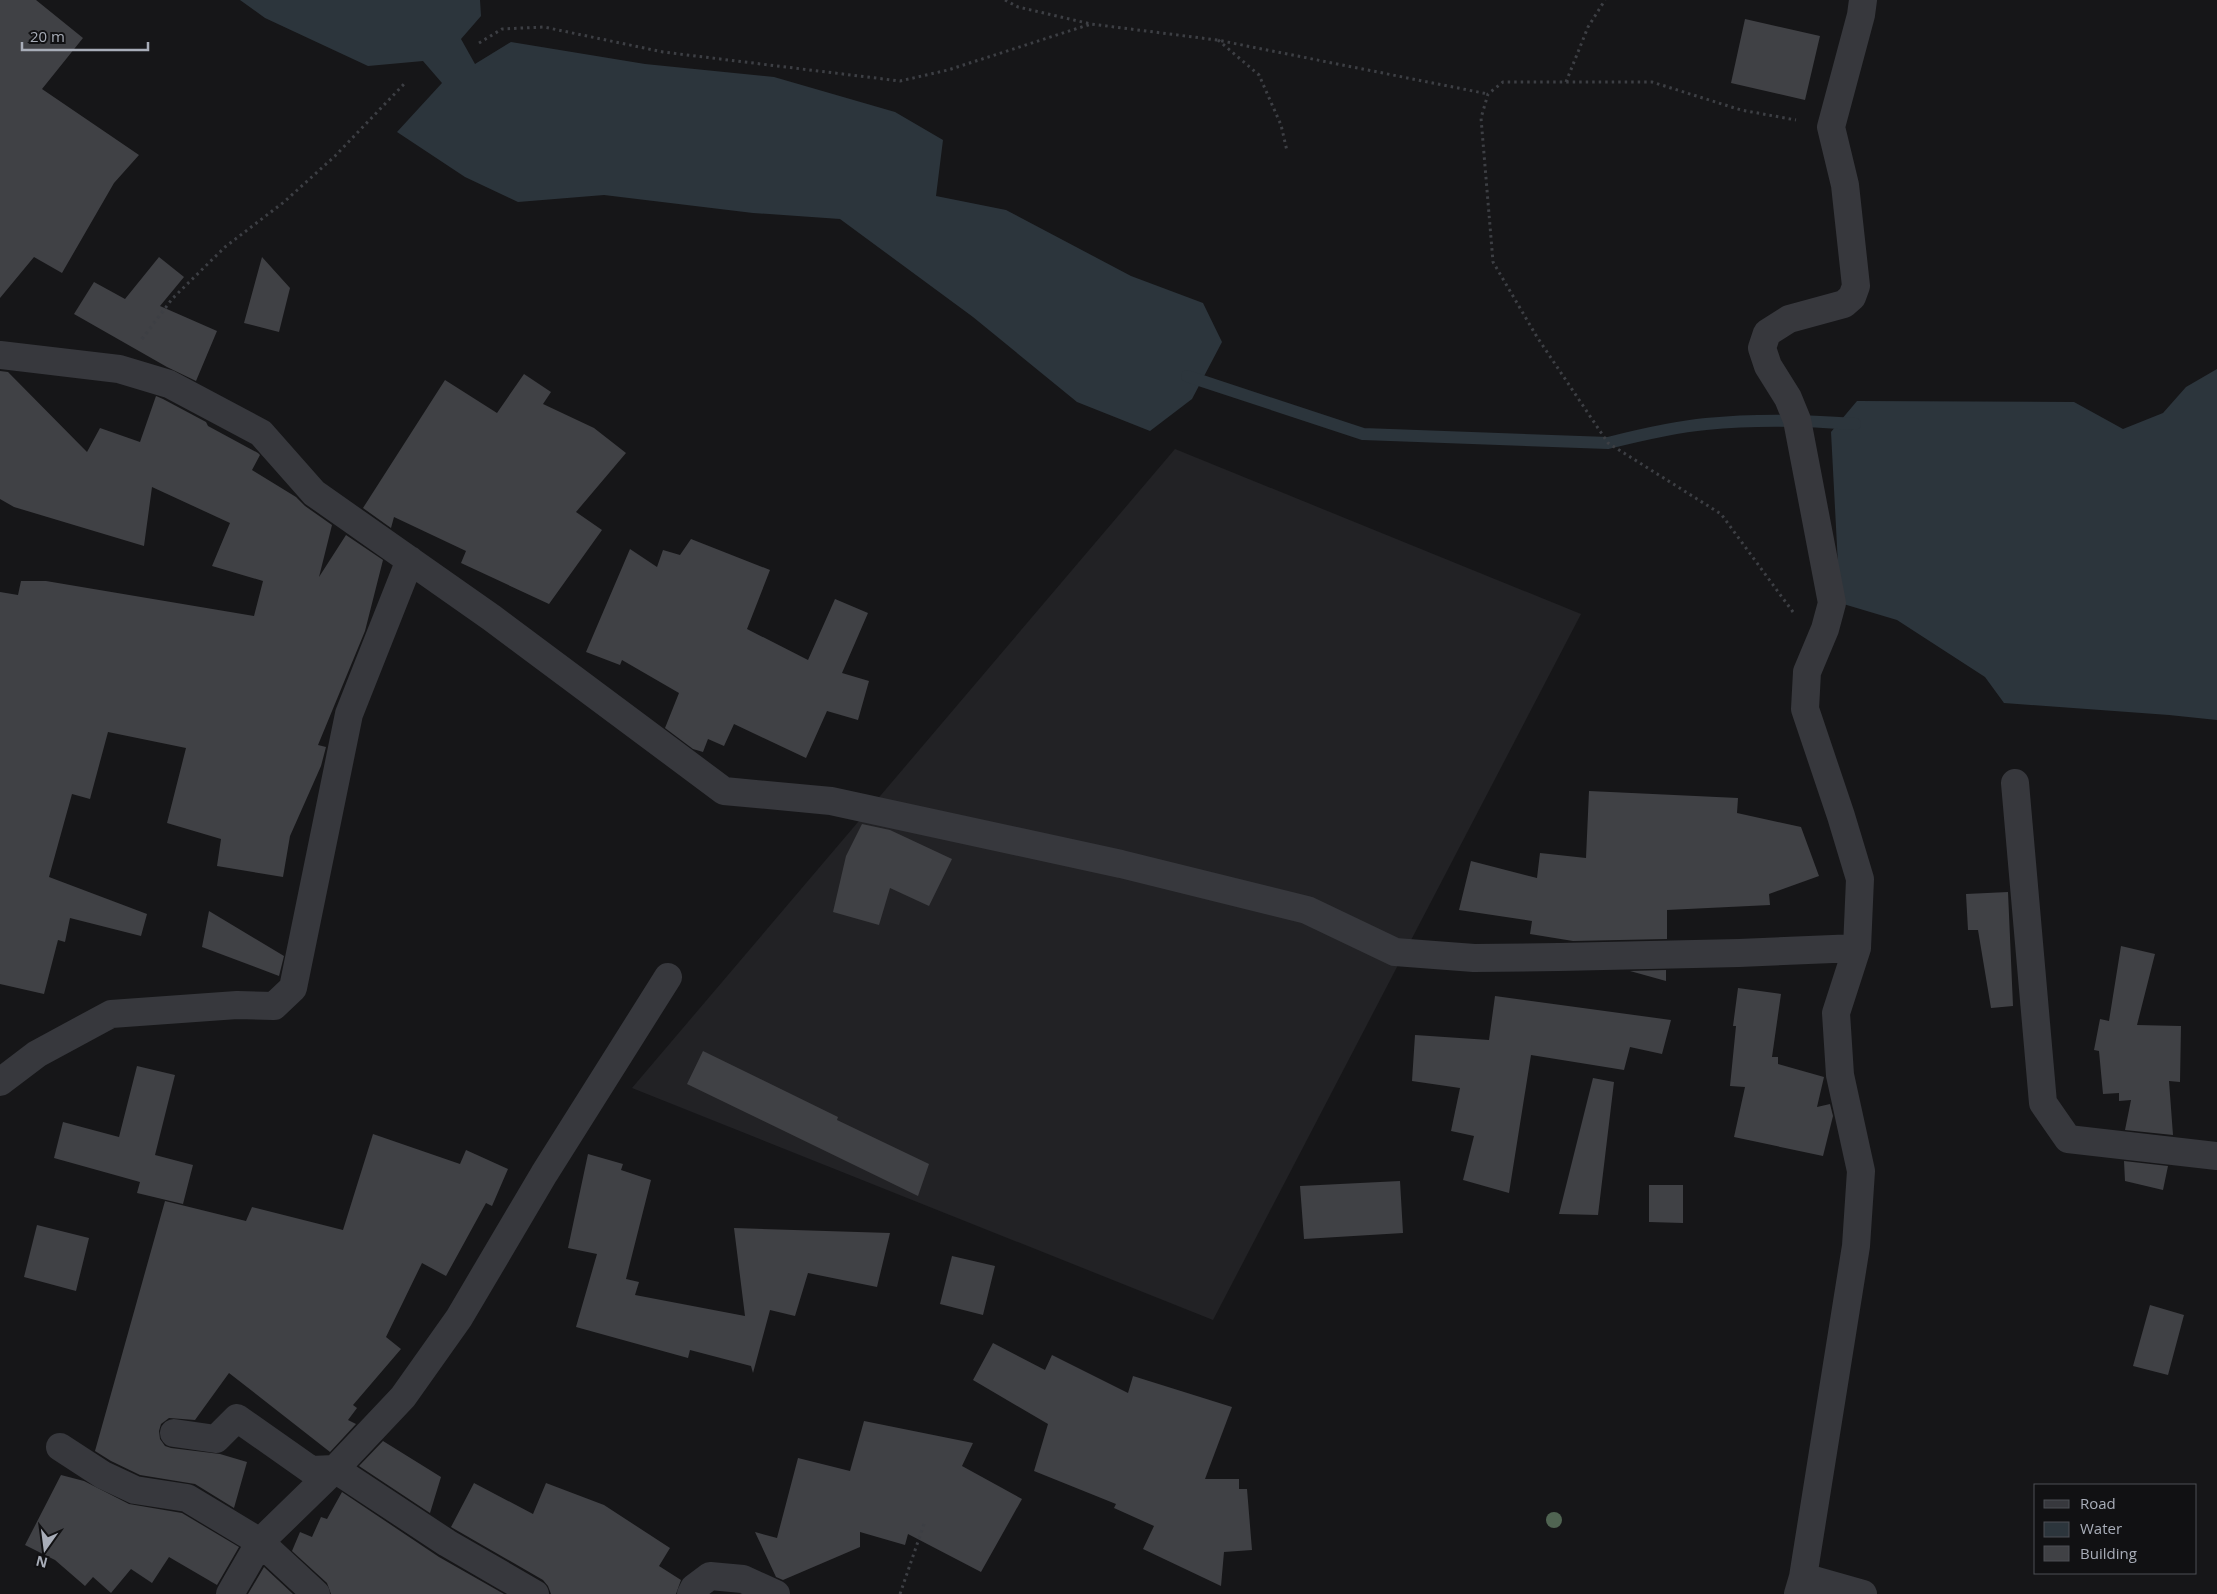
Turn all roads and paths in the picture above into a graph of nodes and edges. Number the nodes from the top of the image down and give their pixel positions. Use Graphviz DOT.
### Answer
graph roads {
  1 [pos="1005,0"];
  2 [pos="1605,0"];
  3 [pos="1863,0"];
  4 [pos="1091,24"];
  5 [pos="1217,40"];
  6 [pos="479,43"];
  7 [pos="406,82"];
  8 [pos="1566,82"];
  9 [pos="1488,94"];
  10 [pos="1831,127"];
  11 [pos="1288,151"];
  12 [pos="0,355"];
  13 [pos="118,369"];
  14 [pos="410,560"];
  15 [pos="1818,647"];
  16 [pos="2015,782"];
  17 [pos="1857,948"];
  18 [pos="668,977"];
  19 [pos="0,1082"];
  20 [pos="2217,1156"];
  21 [pos="174,1432"];
  22 [pos="60,1447"];
  23 [pos="335,1469"];
  24 [pos="924,1524"];
  25 [pos="260,1542"];
  26 [pos="1801,1586"];
  27 [pos="230,1594"];
  28 [pos="316,1594"];
  29 [pos="535,1594"];
  30 [pos="691,1594"];
  31 [pos="776,1594"];
  32 [pos="900,1594"];
  33 [pos="1864,1594"];
  1 -- 4 [label="path"];
  2 -- 8 [label="path"];
  3 -- 10 [label="street"];
  4 -- 5 [label="path"];
  4 -- 6 [label="path"];
  5 -- 9 [label="path"];
  5 -- 11 [label="path"];
  7 -- 13 [label="path"];
  8 -- 9 [label="path"];
  8 -- 10 [label="path"];
  9 -- 15 [label="path"];
  10 -- 15 [label="street"];
  12 -- 13 [label="street"];
  13 -- 14 [label="street"];
  14 -- 17 [label="street"];
  14 -- 19 [label="street"];
  15 -- 17 [label="street"];
  16 -- 20 [label="street"];
  17 -- 26 [label="street"];
  18 -- 23 [label="street"];
  21 -- 23 [label="street"];
  22 -- 25 [label="street"];
  23 -- 25 [label="street"];
  23 -- 29 [label="street"];
  24 -- 32 [label="path"];
  25 -- 27 [label="street"];
  25 -- 28 [label="street"];
  26 -- 33 [label="street"];
  30 -- 31 [label="street"];
}
